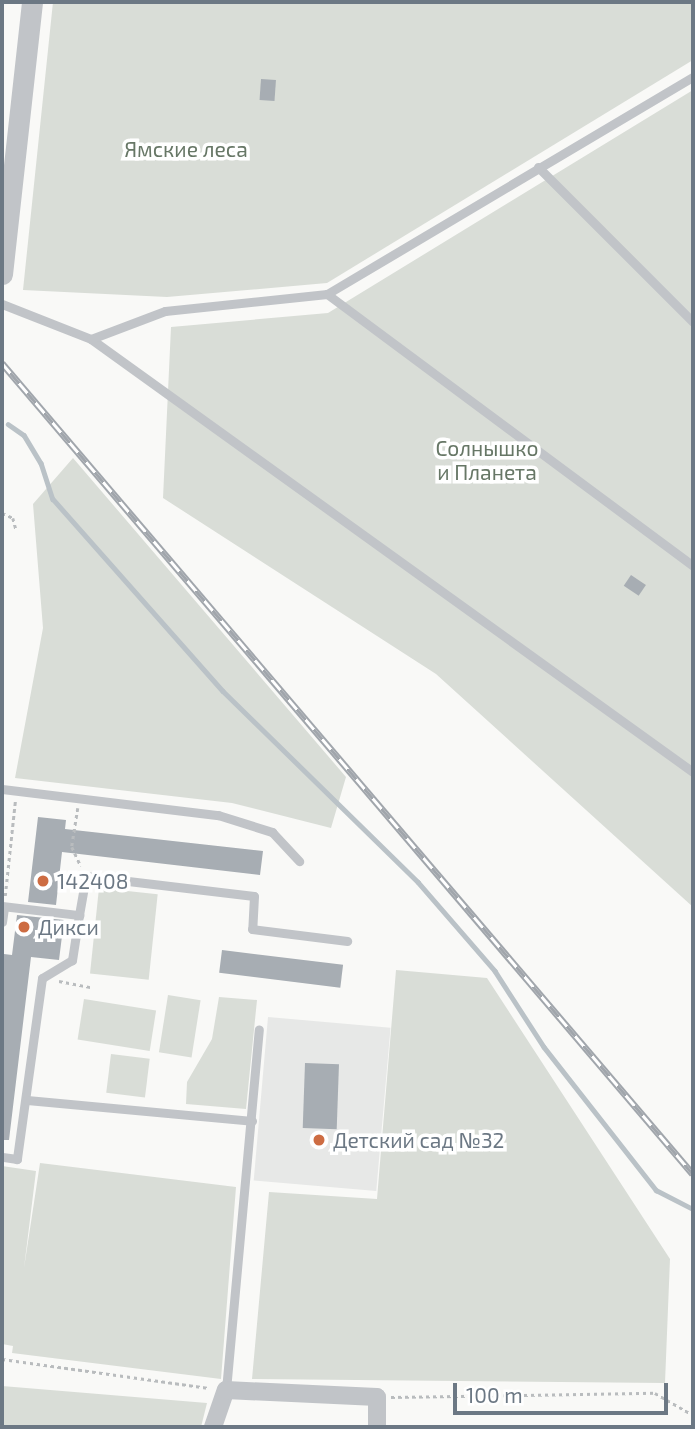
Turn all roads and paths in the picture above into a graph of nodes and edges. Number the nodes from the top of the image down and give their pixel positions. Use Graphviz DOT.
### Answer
graph roads {
  1 [pos="32,2"];
  2 [pos="692,81"];
  3 [pos="538,167"];
  4 [pos="2,274"];
  5 [pos="327,294"];
  6 [pos="2,304"];
  7 [pos="693,322"];
  8 [pos="91,339"];
  9 [pos="2,513"];
  10 [pos="16,529"];
  11 [pos="693,566"];
  12 [pos="693,772"];
  13 [pos="2,789"];
  14 [pos="16,791"];
  15 [pos="79,798"];
  16 [pos="299,861"];
  17 [pos="86,876"];
  18 [pos="3,907"];
  19 [pos="79,915"];
  20 [pos="2,922"];
  21 [pos="347,941"];
  22 [pos="42,978"];
  23 [pos="90,987"];
  24 [pos="259,1030"];
  25 [pos="27,1100"];
  26 [pos="252,1121"];
  27 [pos="2,1157"];
  28 [pos="2,1359"];
  29 [pos="226,1390"];
  30 [pos="377,1397"];
  31 [pos="693,1415"];
  32 [pos="214,1427"];
  33 [pos="377,1427"];
  1 -- 4 [label="street"];
  2 -- 3 [label="lane"];
  3 -- 5 [label="lane"];
  3 -- 7 [label="lane"];
  5 -- 8 [label="lane"];
  5 -- 11 [label="lane"];
  6 -- 8 [label="lane"];
  8 -- 12 [label="lane"];
  9 -- 10 [label="path"];
  13 -- 14 [label="lane"];
  14 -- 15 [label="lane"];
  14 -- 18 [label="path"];
  15 -- 16 [label="lane"];
  15 -- 17 [label="path"];
  17 -- 19 [label="lane"];
  17 -- 21 [label="lane"];
  18 -- 19 [label="lane"];
  18 -- 20 [label="lane"];
  19 -- 22 [label="lane"];
  22 -- 23 [label="path"];
  22 -- 25 [label="lane"];
  24 -- 26 [label="lane"];
  25 -- 26 [label="lane"];
  25 -- 27 [label="lane"];
  26 -- 29 [label="lane"];
  28 -- 29 [label="path"];
  29 -- 30 [label="street"];
  29 -- 32 [label="street"];
  30 -- 31 [label="path"];
  30 -- 33 [label="street"];
}
